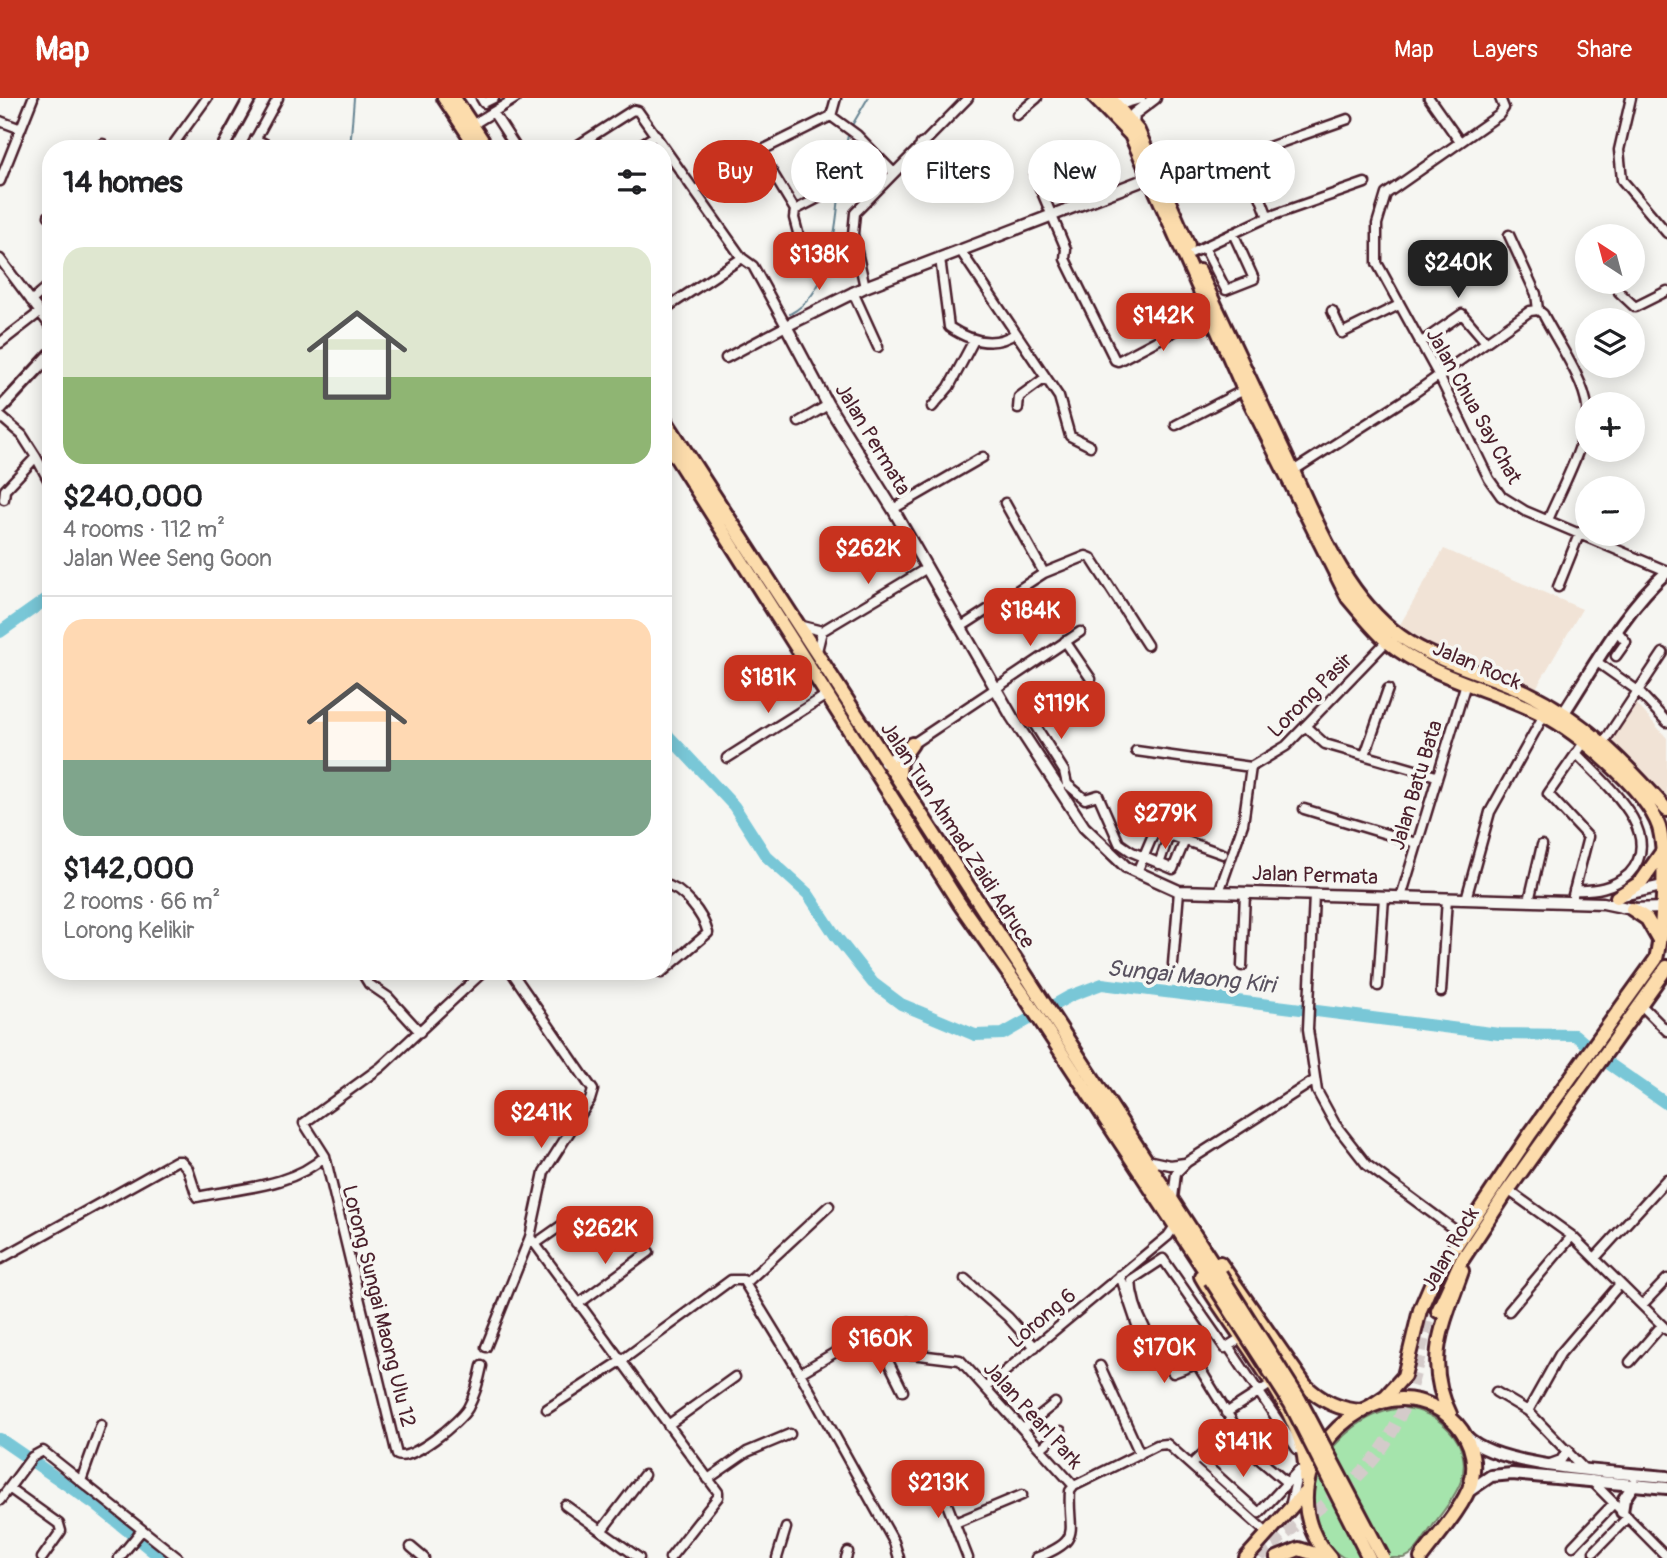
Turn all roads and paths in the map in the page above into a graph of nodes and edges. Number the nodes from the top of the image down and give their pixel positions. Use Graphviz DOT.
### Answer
graph roads {
  1 [pos="33,98"];
  2 [pos="207,98"];
  3 [pos="250,98"];
  4 [pos="278,98"];
  5 [pos="444,98"];
  6 [pos="454,98"];
  7 [pos="481,98"];
  8 [pos="494,98"];
  9 [pos="516,98"];
  10 [pos="836,98"];
  11 [pos="968,98"];
  12 [pos="1037,98"];
  13 [pos="1095,98"];
  14 [pos="1112,98"];
  15 [pos="1140,98"];
  16 [pos="1155,98"];
  17 [pos="1429,98"];
  18 [pos="1500,98"];
  19 [pos="1631,98"];
  20 [pos="493,112"];
  21 [pos="1017,115"];
  22 [pos="831,116"];
  23 [pos="1348,119"];
  24 [pos="0,121"];
  25 [pos="472,125"];
  26 [pos="1133,125"];
  27 [pos="21,129"];
  28 [pos="656,135"];
  29 [pos="255,139"];
  30 [pos="177,140"];
  31 [pos="227,140"];
  32 [pos="472,140"];
  33 [pos="482,140"];
  34 [pos="511,140"];
  35 [pos="586,140"];
  36 [pos="648,140"];
  37 [pos="659,140"];
  38 [pos="925,140"];
  39 [pos="1286,140"];
  40 [pos="1460,142"];
  41 [pos="777,143"];
  42 [pos="1135,145"];
  43 [pos="672,158"];
  44 [pos="901,164"];
  45 [pos="893,172"];
  46 [pos="777,180"];
  47 [pos="0,181"];
  48 [pos="1135,183"];
  49 [pos="1365,183"];
  50 [pos="693,188"];
  51 [pos="703,203"];
  52 [pos="809,203"];
  53 [pos="1047,203"];
  54 [pos="1160,203"];
  55 [pos="1263,203"];
  56 [pos="795,210"];
  57 [pos="1053,215"];
  58 [pos="1268,217"];
  59 [pos="1233,233"];
  60 [pos="1667,233"];
  61 [pos="1509,235"];
  62 [pos="801,244"];
  63 [pos="1204,247"];
  64 [pos="960,250"];
  65 [pos="1191,253"];
  66 [pos="742,258"];
  67 [pos="940,258"];
  68 [pos="1,262"];
  69 [pos="865,287"];
  70 [pos="1667,291"];
  71 [pos="42,292"];
  72 [pos="853,292"];
  73 [pos="1621,294"];
  74 [pos="31,301"];
  75 [pos="672,304"];
  76 [pos="1399,305"];
  77 [pos="1538,310"];
  78 [pos="40,312"];
  79 [pos="1332,312"];
  80 [pos="1209,313"];
  81 [pos="42,315"];
  82 [pos="786,326"];
  83 [pos="1016,333"];
  84 [pos="974,340"];
  85 [pos="1420,342"];
  86 [pos="1486,342"];
  87 [pos="0,343"];
  88 [pos="878,347"];
  89 [pos="726,358"];
  90 [pos="42,364"];
  91 [pos="1439,376"];
  92 [pos="1045,378"];
  93 [pos="1244,390"];
  94 [pos="828,405"];
  95 [pos="932,407"];
  96 [pos="1018,408"];
  97 [pos="0,409"];
  98 [pos="0,416"];
  99 [pos="799,422"];
  100 [pos="1176,425"];
  101 [pos="672,431"];
  102 [pos="1090,446"];
  103 [pos="672,452"];
  104 [pos="36,457"];
  105 [pos="983,457"];
  106 [pos="42,468"];
  107 [pos="1293,471"];
  108 [pos="4,499"];
  109 [pos="1005,503"];
  110 [pos="893,509"];
  111 [pos="1548,520"];
  112 [pos="1575,530"];
  113 [pos="1575,544"];
  114 [pos="1611,546"];
  115 [pos="926,568"];
  116 [pos="1667,571"];
  117 [pos="1045,573"];
  118 [pos="1558,587"];
  119 [pos="797,625"];
  120 [pos="961,627"];
  121 [pos="822,631"];
  122 [pos="1080,632"];
  123 [pos="1618,632"];
  124 [pos="1065,641"];
  125 [pos="1387,641"];
  126 [pos="1147,645"];
  127 [pos="1663,653"];
  128 [pos="817,654"];
  129 [pos="1616,656"];
  130 [pos="1597,662"];
  131 [pos="1091,679"];
  132 [pos="1465,683"];
  133 [pos="996,689"];
  134 [pos="1388,689"];
  135 [pos="1638,691"];
  136 [pos="825,696"];
  137 [pos="1035,712"];
  138 [pos="1563,713"];
  139 [pos="1544,715"];
  140 [pos="1667,722"];
  141 [pos="1305,726"];
  142 [pos="1585,741"];
  143 [pos="1604,742"];
  144 [pos="878,747"];
  145 [pos="908,747"];
  146 [pos="1136,751"];
  147 [pos="1576,753"];
  148 [pos="1365,755"];
  149 [pos="727,758"];
  150 [pos="888,761"];
  151 [pos="1251,767"];
  152 [pos="874,770"];
  153 [pos="1064,771"];
  154 [pos="1436,776"];
  155 [pos="899,778"];
  156 [pos="1051,779"];
  157 [pos="1304,809"];
  158 [pos="1667,810"];
  159 [pos="1169,835"];
  160 [pos="1185,840"];
  161 [pos="1416,843"];
  162 [pos="1542,845"];
  163 [pos="1664,849"];
  164 [pos="1223,854"];
  165 [pos="1143,857"];
  166 [pos="1158,864"];
  167 [pos="1137,872"];
  168 [pos="672,886"];
  169 [pos="1665,886"];
  170 [pos="1574,890"];
  171 [pos="1179,891"];
  172 [pos="1219,892"];
  173 [pos="1245,893"];
  174 [pos="1314,895"];
  175 [pos="1384,897"];
  176 [pos="1401,897"];
  177 [pos="1617,897"];
  178 [pos="1447,898"];
  179 [pos="1466,899"];
  180 [pos="1529,901"];
  181 [pos="1573,902"];
  182 [pos="1603,903"];
  183 [pos="1665,907"];
  184 [pos="1632,909"];
  185 [pos="1660,944"];
  186 [pos="672,964"];
  187 [pos="1173,964"];
  188 [pos="1242,966"];
  189 [pos="1667,967"];
  190 [pos="367,980"];
  191 [pos="475,980"];
  192 [pos="517,980"];
  193 [pos="1378,986"];
  194 [pos="1028,991"];
  195 [pos="1441,992"];
  196 [pos="1641,1005"];
  197 [pos="1667,1031"];
  198 [pos="420,1032"];
  199 [pos="1055,1035"];
  200 [pos="1315,1080"];
  201 [pos="325,1156"];
  202 [pos="1147,1160"];
  203 [pos="1187,1162"];
  204 [pos="1667,1179"];
  205 [pos="1508,1190"];
  206 [pos="1172,1199"];
  207 [pos="829,1206"];
  208 [pos="572,1218"];
  209 [pos="1175,1226"];
  210 [pos="1463,1236"];
  211 [pos="1572,1236"];
  212 [pos="532,1241"];
  213 [pos="649,1252"];
  214 [pos="1468,1253"];
  215 [pos="1202,1256"];
  216 [pos="1595,1258"];
  217 [pos="0,1259"];
  218 [pos="1120,1275"];
  219 [pos="1216,1277"];
  220 [pos="965,1279"];
  221 [pos="1667,1279"];
  222 [pos="747,1283"];
  223 [pos="1620,1284"];
  224 [pos="1131,1297"];
  225 [pos="578,1304"];
  226 [pos="1642,1305"];
  227 [pos="1509,1311"];
  228 [pos="909,1322"];
  229 [pos="1664,1328"];
  230 [pos="1241,1338"];
  231 [pos="486,1347"];
  232 [pos="1035,1347"];
  233 [pos="1227,1347"];
  234 [pos="882,1349"];
  235 [pos="905,1352"];
  236 [pos="621,1362"];
  237 [pos="1630,1362"];
  238 [pos="482,1366"];
  239 [pos="1100,1366"];
  240 [pos="800,1373"];
  241 [pos="734,1377"];
  242 [pos="1271,1384"];
  243 [pos="985,1388"];
  244 [pos="903,1391"];
  245 [pos="1259,1392"];
  246 [pos="1496,1392"];
  247 [pos="1055,1403"];
  248 [pos="547,1409"];
  249 [pos="1365,1409"];
  250 [pos="1528,1411"];
  251 [pos="1226,1413"];
  252 [pos="1453,1420"];
  253 [pos="1292,1421"];
  254 [pos="101,1425"];
  255 [pos="667,1425"];
  256 [pos="1234,1425"];
  257 [pos="1024,1428"];
  258 [pos="1060,1431"];
  259 [pos="1462,1432"];
  260 [pos="790,1434"];
  261 [pos="1041,1448"];
  262 [pos="1297,1449"];
  263 [pos="1568,1450"];
  264 [pos="1140,1454"];
  265 [pos="1198,1458"];
  266 [pos="1550,1464"];
  267 [pos="1191,1466"];
  268 [pos="1584,1469"];
  269 [pos="1297,1471"];
  270 [pos="935,1472"];
  271 [pos="644,1475"];
  272 [pos="1667,1477"];
  273 [pos="708,1479"];
  274 [pos="1591,1480"];
  275 [pos="81,1481"];
  276 [pos="1286,1482"];
  277 [pos="1634,1484"];
  278 [pos="1074,1486"];
  279 [pos="9,1488"];
  280 [pos="1667,1488"];
  281 [pos="1304,1491"];
  282 [pos="1022,1494"];
  283 [pos="1466,1494"];
  284 [pos="0,1500"];
  285 [pos="565,1505"];
  286 [pos="1289,1510"];
  287 [pos="1621,1511"];
  288 [pos="955,1523"];
  289 [pos="786,1528"];
  290 [pos="602,1530"];
  291 [pos="1267,1533"];
  292 [pos="138,1536"];
  293 [pos="1573,1546"];
  294 [pos="411,1547"];
  295 [pos="1594,1552"];
  296 [pos="1425,1554"];
  297 [pos="633,1557"];
  298 [pos="1667,1557"];
  299 [pos="42,1558"];
  300 [pos="119,1558"];
  301 [pos="178,1558"];
  302 [pos="424,1558"];
  303 [pos="670,1558"];
  304 [pos="777,1558"];
  305 [pos="899,1558"];
  306 [pos="968,1558"];
  307 [pos="1036,1558"];
  308 [pos="1246,1558"];
  309 [pos="1277,1558"];
  310 [pos="1329,1558"];
  311 [pos="1369,1558"];
  312 [pos="1383,1558"];
  1 -- 27 [label="street"];
  2 -- 30 [label="street"];
  3 -- 31 [label="main road"];
  4 -- 29 [label="street"];
  5 -- 32 [label="main road"];
  6 -- 25 [label="main road"];
  7 -- 8 [label="street"];
  9 -- 20 [label="street"];
  10 -- 22 [label="street"];
  11 -- 38 [label="street"];
  12 -- 21 [label="street"];
  13 -- 42 [label="main road, Jalan Rock"];
  14 -- 15 [label="street"];
  14 -- 26 [label="main road, Jalan Rock"];
  16 -- 26 [label="street"];
  17 -- 40 [label="street"];
  18 -- 40 [label="street, Jalan Chua Say Chat"];
  19 -- 60 [label="street"];
  20 -- 25 [label="street"];
  20 -- 34 [label="street"];
  22 -- 41 [label="street"];
  22 -- 45 [label="street"];
  23 -- 39 [label="street"];
  24 -- 27 [label="street"];
  25 -- 33 [label="main road"];
  26 -- 65 [label="main road, Jalan Rock"];
  27 -- 47 [label="street"];
  28 -- 35 [label="street"];
  28 -- 36 [label="street"];
  28 -- 37 [label="street"];
  40 -- 76 [label="street, Jalan Chua Say Chat"];
  43 -- 50 [label="street"];
  44 -- 45 [label="street"];
  45 -- 69 [label="street"];
  46 -- 56 [label="street"];
  48 -- 57 [label="street"];
  49 -- 58 [label="street"];
  51 -- 66 [label="street"];
  52 -- 56 [label="street"];
  53 -- 57 [label="street"];
  54 -- 80 [label="main road, Jalan Rock"];
  55 -- 58 [label="street"];
  56 -- 62 [label="street"];
  57 -- 64 [label="street"];
  57 -- 80 [label="street"];
  58 -- 59 [label="street"];
  59 -- 63 [label="street"];
  59 -- 63 [label="street"];
  61 -- 77 [label="street"];
  63 -- 65 [label="street"];
  64 -- 67 [label="street"];
  64 -- 83 [label="street"];
  65 -- 107 [label="main road, Jalan Rock"];
  66 -- 75 [label="street"];
  66 -- 82 [label="street"];
  67 -- 69 [label="street"];
  67 -- 84 [label="street"];
  68 -- 74 [label="street"];
  69 -- 72 [label="street"];
  70 -- 73 [label="street"];
  71 -- 74 [label="street"];
  72 -- 82 [label="street"];
  72 -- 88 [label="street"];
  74 -- 78 [label="street"];
  76 -- 79 [label="street"];
  76 -- 85 [label="street, Jalan Chua Say Chat"];
  77 -- 86 [label="street"];
  77 -- 111 [label="street"];
  78 -- 81 [label="street"];
  78 -- 87 [label="street"];
  80 -- 93 [label="main road, Jalan Rock"];
  82 -- 89 [label="street"];
  82 -- 94 [label="street, Jalan Permata"];
  83 -- 84 [label="street"];
  83 -- 92 [label="street"];
  84 -- 95 [label="street"];
  85 -- 86 [label="street"];
  85 -- 91 [label="street, Jalan Chua Say Chat"];
  86 -- 91 [label="street"];
  90 -- 97 [label="main road"];
  91 -- 107 [label="street"];
  91 -- 111 [label="street, Jalan Chua Say Chat"];
  92 -- 96 [label="street"];
  92 -- 102 [label="street"];
  93 -- 100 [label="street"];
  93 -- 125 [label="main road, Jalan Rock"];
  94 -- 99 [label="street"];
  94 -- 110 [label="street, Jalan Permata"];
  98 -- 104 [label="street"];
  101 -- 119 [label="main road, Jalan Tun Ahmad Zaidi Adruce"];
  103 -- 136 [label="main road, Jalan Tun Ahmad Zaidi Adruce"];
  104 -- 106 [label="street"];
  104 -- 108 [label="street"];
  105 -- 110 [label="street"];
  107 -- 138 [label="main road, Jalan Rock"];
  109 -- 117 [label="street"];
  110 -- 115 [label="street, Jalan Permata"];
  111 -- 112 [label="street, Jalan Chua Say Chat"];
  113 -- 118 [label="street"];
  114 -- 116 [label="street, Jalan Chua Say Chat"];
  115 -- 120 [label="street, Jalan Permata"];
  115 -- 121 [label="street"];
  116 -- 123 [label="main road"];
  117 -- 120 [label="street"];
  117 -- 126 [label="street"];
  119 -- 121 [label="street"];
  119 -- 128 [label="main road, Jalan Tun Ahmad Zaidi Adruce"];
  120 -- 133 [label="street, Jalan Permata"];
  121 -- 128 [label="street"];
  122 -- 124 [label="street"];
  123 -- 129 [label="street"];
  123 -- 130 [label="main road"];
  124 -- 131 [label="street"];
  124 -- 133 [label="street"];
  125 -- 132 [label="main road, Jalan Rock"];
  125 -- 141 [label="street, Lorong Pasir"];
  127 -- 135 [label="street"];
  128 -- 144 [label="main road, Jalan Tun Ahmad Zaidi Adruce"];
  130 -- 135 [label="street"];
  130 -- 138 [label="main road"];
  132 -- 139 [label="main road, Jalan Rock"];
  132 -- 154 [label="street, Jalan Batu Bata"];
  133 -- 145 [label="street"];
  133 -- 156 [label="street, Jalan Permata"];
  134 -- 148 [label="street"];
  135 -- 140 [label="street"];
  135 -- 143 [label="street"];
  136 -- 149 [label="street"];
  136 -- 152 [label="main road, Jalan Tun Ahmad Zaidi Adruce"];
  137 -- 153 [label="street"];
  138 -- 143 [label="main road, Jalan Rock"];
  139 -- 142 [label="main road, Jalan Rock"];
  139 -- 179 [label="street"];
  141 -- 148 [label="street"];
  141 -- 151 [label="street, Lorong Pasir"];
  142 -- 147 [label="street"];
  142 -- 163 [label="main road, Jalan Rock"];
  143 -- 158 [label="main road, Jalan Rock"];
  144 -- 145 [label="main road"];
  144 -- 150 [label="main road, Jalan Tun Ahmad Zaidi Adruce"];
  145 -- 150 [label="street"];
  145 -- 155 [label="main road"];
  146 -- 151 [label="street"];
  147 -- 170 [label="street"];
  147 -- 170 [label="street"];
  148 -- 154 [label="street"];
  150 -- 152 [label="street"];
  150 -- 155 [label="main road, Jalan Tun Ahmad Zaidi Adruce"];
  151 -- 172 [label="street"];
  152 -- 194 [label="main road, Jalan Tun Ahmad Zaidi Adruce"];
  153 -- 156 [label="street"];
  153 -- 165 [label="street"];
  154 -- 161 [label="street, Jalan Batu Bata"];
  155 -- 194 [label="main road, Jalan Tun Ahmad Zaidi Adruce"];
  156 -- 167 [label="street, Jalan Permata"];
  157 -- 161 [label="street"];
  159 -- 160 [label="street"];
  159 -- 165 [label="street"];
  159 -- 166 [label="street"];
  160 -- 164 [label="street"];
  160 -- 166 [label="street"];
  161 -- 176 [label="street, Jalan Batu Bata"];
  162 -- 180 [label="street"];
  163 -- 169 [label="main road, Jalan Rock"];
  163 -- 177 [label="main road"];
  165 -- 166 [label="street"];
  165 -- 167 [label="street"];
  167 -- 171 [label="street, Jalan Permata"];
  168 -- 186 [label="street"];
  169 -- 177 [label="street"];
  169 -- 183 [label="main road, Jalan Rock"];
  170 -- 181 [label="street"];
  171 -- 172 [label="street, Jalan Permata"];
  171 -- 187 [label="street"];
  172 -- 173 [label="street, Jalan Permata"];
  173 -- 174 [label="street, Jalan Permata"];
  173 -- 188 [label="street"];
  174 -- 175 [label="street, Jalan Permata"];
  174 -- 200 [label="street"];
  175 -- 176 [label="street, Jalan Permata"];
  175 -- 193 [label="street"];
  176 -- 178 [label="street, Jalan Permata"];
  177 -- 182 [label="street"];
  178 -- 179 [label="street, Jalan Permata"];
  178 -- 195 [label="street"];
  179 -- 180 [label="street, Jalan Permata"];
  180 -- 181 [label="street, Jalan Permata"];
  181 -- 182 [label="street, Jalan Permata"];
  182 -- 184 [label="street, Jalan Permata"];
  183 -- 184 [label="street, Jalan Permata"];
  183 -- 185 [label="main road, Jalan Rock"];
  184 -- 185 [label="main road"];
  185 -- 210 [label="main road, Jalan Rock"];
  189 -- 196 [label="main road, Jalan Rock"];
  190 -- 198 [label="street"];
  191 -- 198 [label="street"];
  192 -- 212 [label="street"];
  194 -- 199 [label="main road, Jalan Tun Ahmad Zaidi Adruce"];
  196 -- 197 [label="street"];
  196 -- 205 [label="main road, Jalan Rock"];
  198 -- 201 [label="street, Lorong Sungai Maong Ulu 12"];
  199 -- 202 [label="main road, Jalan Tun Ahmad Zaidi Adruce"];
  199 -- 209 [label="main road, Jalan Tun Ahmad Zaidi Adruce"];
  200 -- 203 [label="street"];
  200 -- 210 [label="street"];
  201 -- 217 [label="street"];
  201 -- 238 [label="street, Lorong Sungai Maong Ulu 12"];
  202 -- 203 [label="street"];
  202 -- 206 [label="main road, Jalan Tun Ahmad Zaidi Adruce"];
  203 -- 206 [label="street"];
  204 -- 216 [label="street"];
  205 -- 211 [label="street"];
  205 -- 214 [label="main road, Jalan Rock"];
  206 -- 215 [label="main road, Jalan Tun Ahmad Zaidi Adruce"];
  207 -- 222 [label="street"];
  208 -- 212 [label="street"];
  209 -- 215 [label="main road, Jalan Tun Ahmad Zaidi Adruce"];
  209 -- 218 [label="street, Lorong 6"];
  210 -- 214 [label="main road, Jalan Rock"];
  210 -- 249 [label="main road, Jalan Rock"];
  211 -- 216 [label="street"];
  211 -- 227 [label="street"];
  212 -- 225 [label="street"];
  212 -- 231 [label="street"];
  213 -- 225 [label="street"];
  214 -- 252 [label="main road"];
  215 -- 219 [label="main road, Jalan Tun Ahmad Zaidi Adruce"];
  215 -- 230 [label="main road"];
  215 -- 249 [label="main road"];
  216 -- 223 [label="street"];
  218 -- 224 [label="street"];
  218 -- 232 [label="street, Lorong 6"];
  219 -- 311 [label="main road, bridge"];
  219 -- 312 [label="main road, bridge"];
  220 -- 232 [label="street"];
  221 -- 226 [label="street"];
  222 -- 236 [label="street"];
  222 -- 240 [label="street"];
  223 -- 226 [label="street"];
  223 -- 250 [label="street"];
  224 -- 233 [label="street"];
  224 -- 251 [label="street"];
  225 -- 236 [label="street"];
  226 -- 229 [label="street"];
  228 -- 235 [label="street"];
  229 -- 237 [label="street"];
  230 -- 233 [label="street"];
  230 -- 242 [label="main road"];
  232 -- 243 [label="street, Lorong 6"];
  233 -- 245 [label="street"];
  234 -- 235 [label="street, Jalan Pearl Park"];
  234 -- 240 [label="street, Jalan Pearl Park"];
  234 -- 244 [label="street"];
  235 -- 243 [label="street, Jalan Pearl Park"];
  236 -- 248 [label="street"];
  236 -- 255 [label="street"];
  239 -- 264 [label="street"];
  240 -- 305 [label="street"];
  241 -- 255 [label="street"];
  242 -- 245 [label="street"];
  242 -- 253 [label="main road"];
  243 -- 257 [label="street, Jalan Pearl Park"];
  245 -- 251 [label="street"];
  245 -- 262 [label="street"];
  246 -- 250 [label="street"];
  247 -- 257 [label="street"];
  249 -- 252 [label="main road"];
  249 -- 281 [label="main road, Jalan Rock"];
  250 -- 263 [label="street"];
  251 -- 256 [label="street"];
  252 -- 259 [label="main road"];
  253 -- 262 [label="street"];
  253 -- 281 [label="main road"];
  254 -- 275 [label="street"];
  255 -- 273 [label="street"];
  256 -- 265 [label="street"];
  256 -- 276 [label="street"];
  257 -- 261 [label="street, Jalan Pearl Park"];
  258 -- 261 [label="street"];
  259 -- 266 [label="main road"];
  259 -- 283 [label="main road"];
  260 -- 273 [label="street"];
  261 -- 278 [label="street, Jalan Pearl Park"];
  262 -- 269 [label="street"];
  263 -- 266 [label="street"];
  263 -- 268 [label="street"];
  264 -- 267 [label="street"];
  264 -- 278 [label="street"];
  265 -- 267 [label="street"];
  265 -- 276 [label="street"];
  266 -- 268 [label="main road"];
  267 -- 291 [label="street"];
  268 -- 272 [label="main road"];
  269 -- 276 [label="street"];
  269 -- 286 [label="street"];
  270 -- 288 [label="street"];
  271 -- 290 [label="street"];
  273 -- 303 [label="street"];
  274 -- 277 [label="main road"];
  274 -- 283 [label="main road"];
  274 -- 287 [label="street"];
  275 -- 279 [label="street"];
  275 -- 292 [label="street"];
  277 -- 280 [label="main road"];
  277 -- 287 [label="main road"];
  278 -- 307 [label="street, Jalan Pearl Park"];
  279 -- 284 [label="street"];
  279 -- 299 [label="street"];
  281 -- 286 [label="main road, Jalan Rock"];
  281 -- 310 [label="main road"];
  282 -- 288 [label="street"];
  283 -- 296 [label="main road"];
  285 -- 290 [label="street"];
  286 -- 291 [label="main road, Jalan Rock"];
  287 -- 293 [label="street"];
  287 -- 295 [label="street"];
  287 -- 298 [label="street"];
  288 -- 306 [label="street"];
  289 -- 304 [label="street"];
  290 -- 297 [label="street"];
  291 -- 308 [label="main road, Jalan Rock"];
  292 -- 300 [label="street"];
  292 -- 301 [label="street"];
  294 -- 302 [label="street"];
  309 -- 310 [label="main road"];
}
